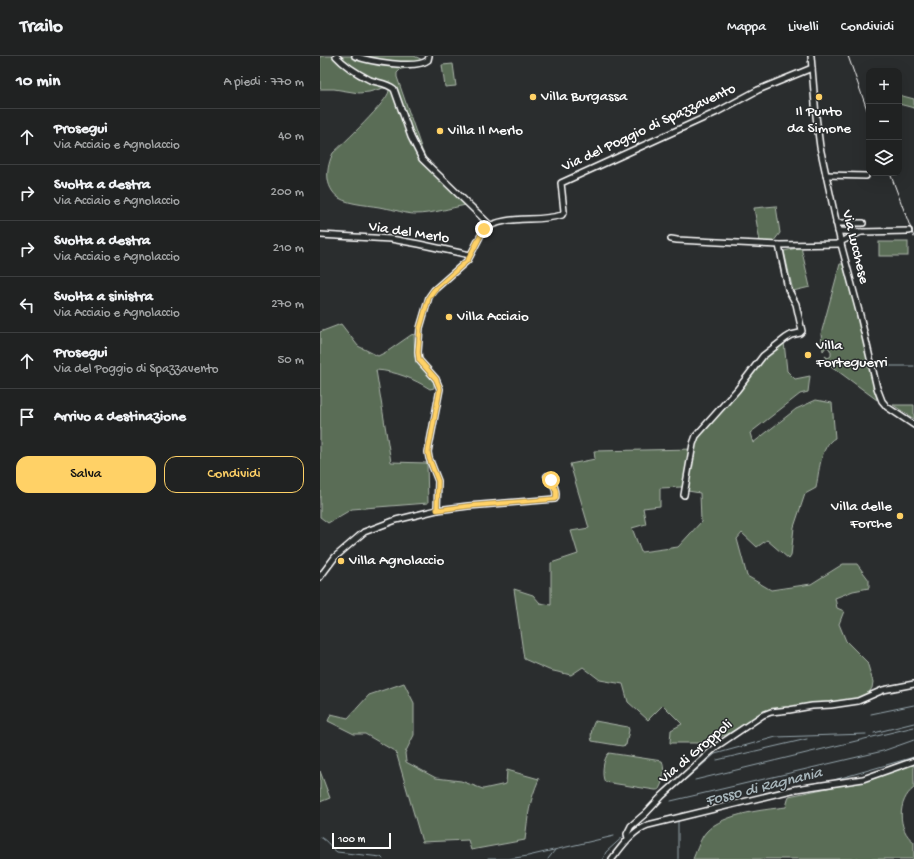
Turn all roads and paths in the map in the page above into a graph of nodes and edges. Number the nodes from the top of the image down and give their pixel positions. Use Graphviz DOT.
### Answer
graph roads {
  1 [pos="336,56"];
  2 [pos="354,56"];
  3 [pos="429,56"];
  4 [pos="811,56"];
  5 [pos="812,68"];
  6 [pos="826,175"];
  7 [pos="866,176"];
  8 [pos="836,223"];
  9 [pos="863,223"];
  10 [pos="490,226"];
  11 [pos="838,231"];
  12 [pos="909,231"];
  13 [pos="862,232"];
  14 [pos="320,235"];
  15 [pos="672,239"];
  16 [pos="840,243"];
  17 [pos="779,245"];
  18 [pos="470,255"];
  19 [pos="914,425"];
  20 [pos="548,476"];
  21 [pos="684,495"];
  22 [pos="437,510"];
  23 [pos="320,578"];
  24 [pos="914,684"];
  25 [pos="914,761"];
  26 [pos="628,838"];
  27 [pos="612,859"];
  1 -- 10 [label="street"];
  2 -- 3 [label="street"];
  4 -- 5 [label="street, Via Lucchese"];
  5 -- 6 [label="street, Via Lucchese"];
  5 -- 10 [label="street, Via del Poggio di Spazzavento"];
  6 -- 7 [label="street"];
  6 -- 8 [label="street, Via Lucchese"];
  8 -- 9 [label="street"];
  8 -- 11 [label="street, Via Lucchese"];
  10 -- 18 [label="street"];
  11 -- 13 [label="street"];
  11 -- 16 [label="street, Via Lucchese"];
  12 -- 13 [label="street"];
  13 -- 16 [label="street"];
  14 -- 18 [label="street, Via del Merlo"];
  15 -- 17 [label="street"];
  16 -- 17 [label="street"];
  16 -- 19 [label="street, Via Lucchese"];
  17 -- 21 [label="street"];
  18 -- 22 [label="street"];
  20 -- 22 [label="street"];
  22 -- 23 [label="street"];
  24 -- 26 [label="street, Via di Groppoli"];
  25 -- 26 [label="street, Via di Groppoli"];
  26 -- 27 [label="street, Via di Groppoli"];
}
